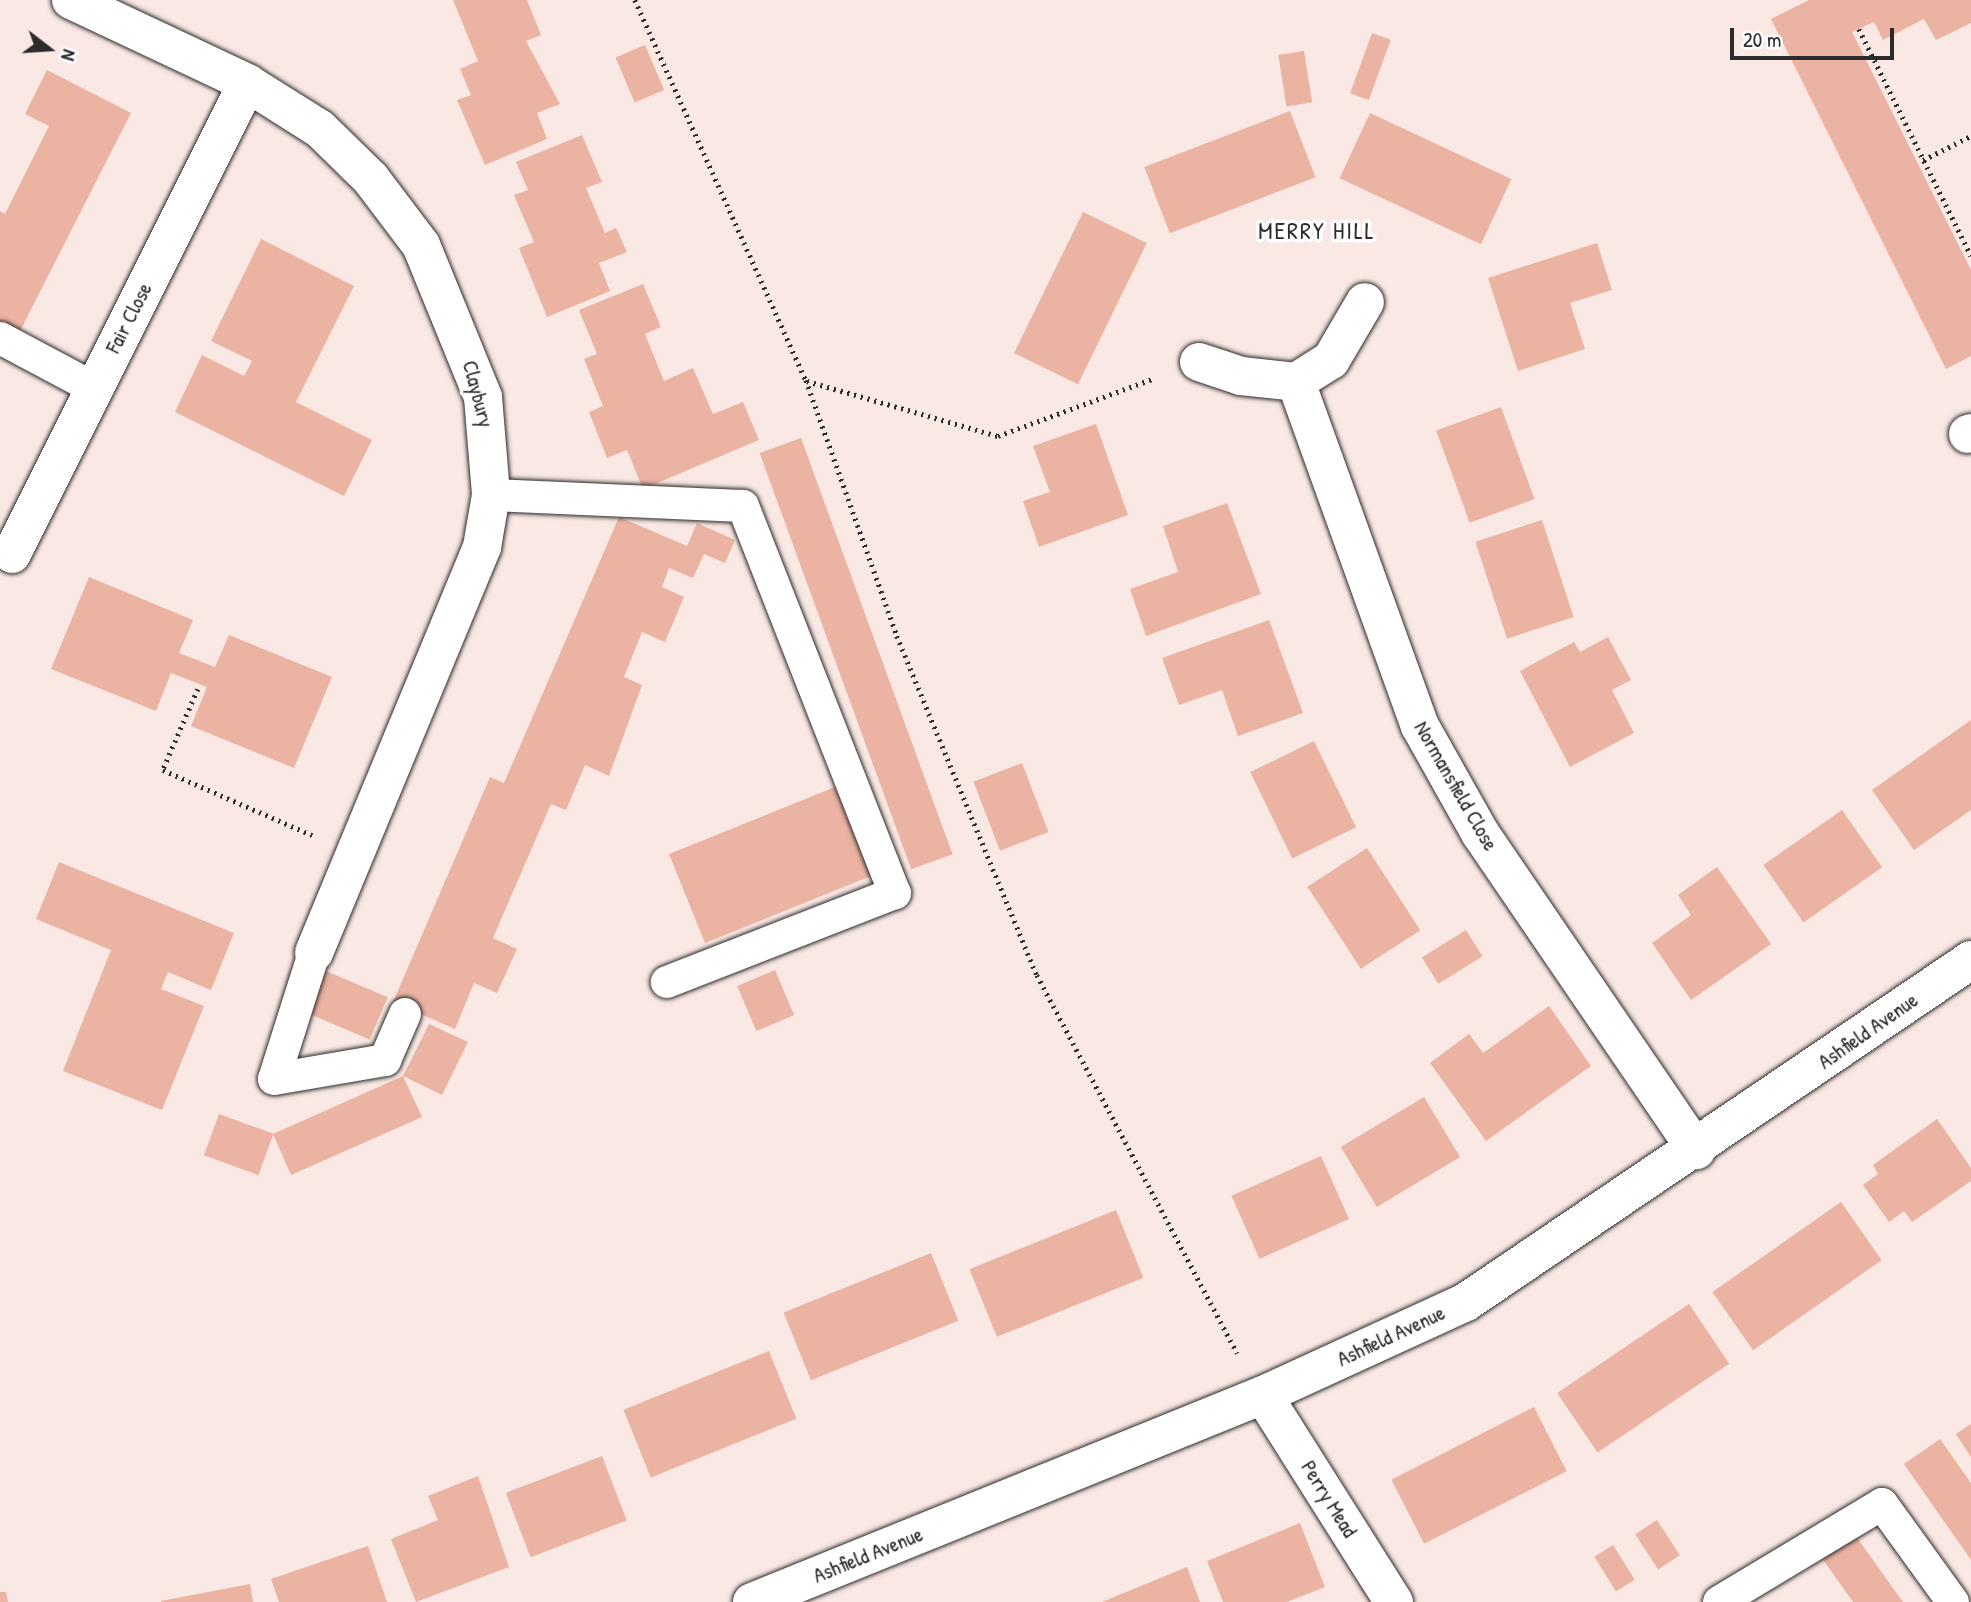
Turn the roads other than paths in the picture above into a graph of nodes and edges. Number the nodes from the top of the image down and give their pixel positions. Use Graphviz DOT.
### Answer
graph roads {
  1 [pos="71,0"];
  2 [pos="247,83"];
  3 [pos="1365,302"];
  4 [pos="0,338"];
  5 [pos="1199,362"];
  6 [pos="1296,382"];
  7 [pos="94,388"];
  8 [pos="491,495"];
  9 [pos="12,554"];
  10 [pos="313,953"];
  11 [pos="1971,960"];
  12 [pos="667,982"];
  13 [pos="405,1014"];
  14 [pos="1696,1150"];
  15 [pos="1263,1395"];
  16 [pos="752,1602"];
  17 [pos="1394,1602"];
  18 [pos="1719,1602"];
  19 [pos="1953,1602"];
  1 -- 2 [label="street, Claybury"];
  2 -- 7 [label="street, Fair Close"];
  2 -- 8 [label="street, Claybury"];
  3 -- 6 [label="street"];
  4 -- 7 [label="lane"];
  5 -- 6 [label="street"];
  6 -- 14 [label="street, Normansfield Close"];
  7 -- 9 [label="street, Fair Close"];
  8 -- 10 [label="street, Claybury"];
  8 -- 12 [label="lane"];
  10 -- 13 [label="lane"];
  11 -- 14 [label="street, Ashfield Avenue"];
  14 -- 15 [label="street, Ashfield Avenue"];
  15 -- 16 [label="street, Ashfield Avenue"];
  15 -- 17 [label="street, Perry Mead"];
  18 -- 19 [label="lane"];
}
